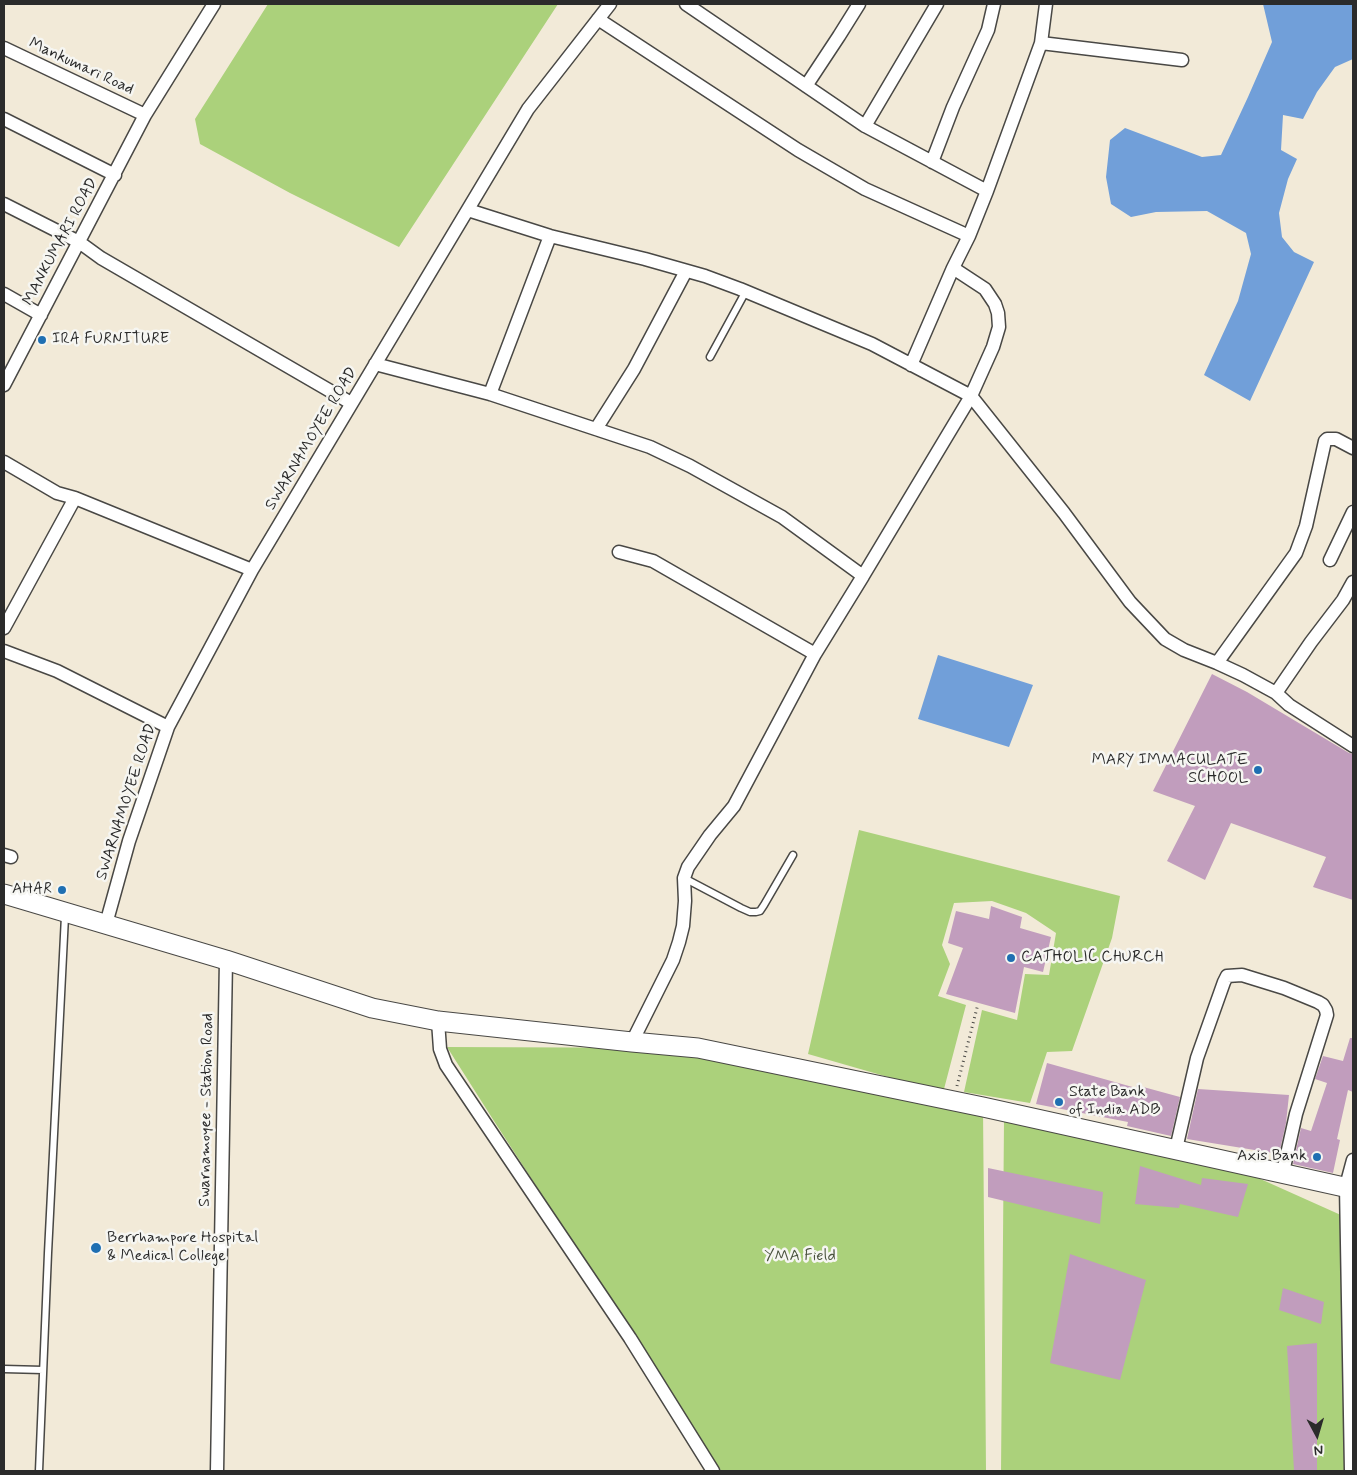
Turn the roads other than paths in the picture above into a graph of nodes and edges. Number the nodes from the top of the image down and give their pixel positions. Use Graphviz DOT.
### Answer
graph roads {
  1 [pos="214,4"];
  2 [pos="610,4"];
  3 [pos="686,4"];
  4 [pos="859,4"];
  5 [pos="937,4"];
  6 [pos="994,4"];
  7 [pos="1046,4"];
  8 [pos="598,19"];
  9 [pos="1042,43"];
  10 [pos="4,48"];
  11 [pos="1182,60"];
  12 [pos="806,86"];
  13 [pos="145,114"];
  14 [pos="4,120"];
  15 [pos="865,126"];
  16 [pos="932,162"];
  17 [pos="114,175"];
  18 [pos="987,191"];
  19 [pos="4,204"];
  20 [pos="468,210"];
  21 [pos="550,236"];
  22 [pos="969,236"];
  23 [pos="79,242"];
  24 [pos="953,268"];
  25 [pos="686,271"];
  26 [pos="746,291"];
  27 [pos="4,294"];
  28 [pos="41,315"];
  29 [pos="710,357"];
  30 [pos="376,364"];
  31 [pos="911,365"];
  32 [pos="4,384"];
  33 [pos="490,394"];
  34 [pos="971,396"];
  35 [pos="351,403"];
  36 [pos="596,429"];
  37 [pos="1353,448"];
  38 [pos="4,462"];
  39 [pos="75,498"];
  40 [pos="1353,512"];
  41 [pos="619,552"];
  42 [pos="1330,560"];
  43 [pos="252,570"];
  44 [pos="863,576"];
  45 [pos="1353,582"];
  46 [pos="4,628"];
  47 [pos="4,651"];
  48 [pos="815,654"];
  49 [pos="1217,662"];
  50 [pos="1276,693"];
  51 [pos="168,727"];
  52 [pos="1353,746"];
  53 [pos="793,854"];
  54 [pos="684,878"];
  55 [pos="4,894"];
  56 [pos="65,912"];
  57 [pos="106,924"];
  58 [pos="226,960"];
  59 [pos="438,1021"];
  60 [pos="632,1042"];
  61 [pos="1176,1149"];
  62 [pos="1353,1160"];
  63 [pos="1282,1172"];
  64 [pos="1350,1188"];
  65 [pos="4,1369"];
  66 [pos="43,1370"];
  67 [pos="40,1471"];
  68 [pos="217,1471"];
  69 [pos="713,1471"];
  70 [pos="1351,1471"];
  1 -- 13 [label="street, MANKUMARI ROAD"];
  2 -- 8 [label="street, SWARNAMOYEE ROAD"];
  3 -- 12 [label="street"];
  4 -- 12 [label="street"];
  5 -- 15 [label="street"];
  6 -- 16 [label="street"];
  7 -- 9 [label="street"];
  8 -- 20 [label="street, SWARNAMOYEE ROAD"];
  8 -- 22 [label="street"];
  9 -- 11 [label="street"];
  9 -- 18 [label="street"];
  10 -- 13 [label="street, Mankumari Road"];
  12 -- 15 [label="street"];
  13 -- 17 [label="street, MANKUMARI ROAD"];
  14 -- 17 [label="street"];
  15 -- 16 [label="street"];
  16 -- 18 [label="street"];
  17 -- 23 [label="street, MANKUMARI ROAD"];
  18 -- 22 [label="street"];
  19 -- 23 [label="street"];
  20 -- 21 [label="street"];
  20 -- 30 [label="street, SWARNAMOYEE ROAD"];
  21 -- 25 [label="street"];
  21 -- 33 [label="street"];
  22 -- 24 [label="street"];
  23 -- 28 [label="street, MANKUMARI ROAD"];
  23 -- 35 [label="street"];
  24 -- 31 [label="street"];
  24 -- 34 [label="street"];
  25 -- 26 [label="street"];
  25 -- 36 [label="street"];
  26 -- 29 [label="lane"];
  26 -- 31 [label="street"];
  27 -- 28 [label="street"];
  28 -- 32 [label="street, MANKUMARI ROAD"];
  30 -- 33 [label="street"];
  30 -- 35 [label="street, SWARNAMOYEE ROAD"];
  31 -- 34 [label="street"];
  33 -- 36 [label="street"];
  34 -- 44 [label="street"];
  34 -- 49 [label="street"];
  35 -- 43 [label="street, SWARNAMOYEE ROAD"];
  36 -- 44 [label="street"];
  37 -- 49 [label="street"];
  38 -- 39 [label="street"];
  39 -- 43 [label="street"];
  39 -- 46 [label="street"];
  40 -- 42 [label="street"];
  41 -- 48 [label="street"];
  43 -- 51 [label="street, SWARNAMOYEE ROAD"];
  44 -- 48 [label="street"];
  45 -- 50 [label="street"];
  47 -- 51 [label="street"];
  48 -- 54 [label="street"];
  49 -- 50 [label="street"];
  50 -- 52 [label="street"];
  51 -- 57 [label="street, SWARNAMOYEE ROAD"];
  53 -- 54 [label="lane"];
  54 -- 60 [label="street"];
  55 -- 56 [label="street"];
  56 -- 57 [label="street"];
  56 -- 66 [label="lane"];
  57 -- 58 [label="street"];
  58 -- 59 [label="street"];
  58 -- 68 [label="street, Swarnamoyee - Station Road"];
  59 -- 60 [label="street"];
  59 -- 69 [label="street"];
  60 -- 61 [label="street"];
  61 -- 63 [label="street"];
  61 -- 63 [label="street"];
  62 -- 64 [label="street"];
  63 -- 64 [label="street"];
  64 -- 70 [label="street"];
  65 -- 66 [label="lane"];
  66 -- 67 [label="lane"];
}
